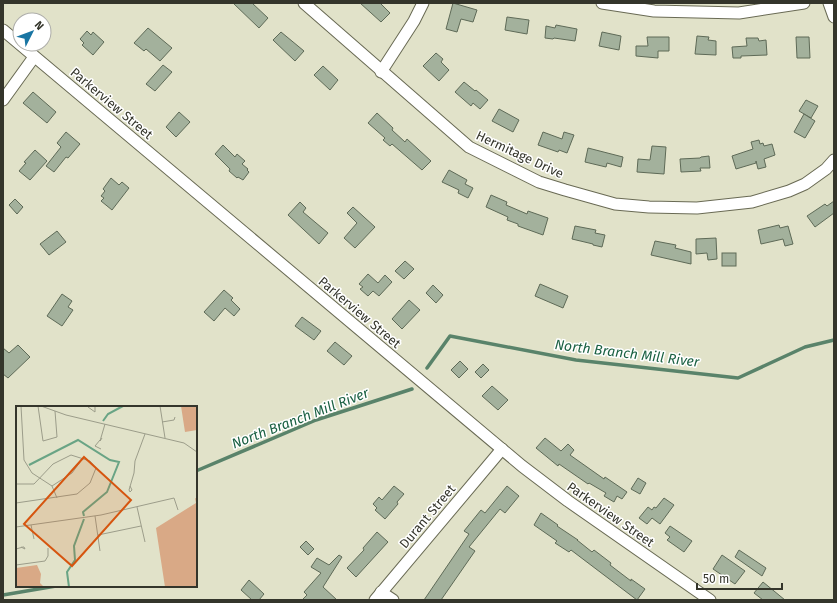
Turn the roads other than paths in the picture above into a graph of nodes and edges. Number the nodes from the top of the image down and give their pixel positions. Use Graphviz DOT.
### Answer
graph roads {
  1 [pos="304,3"];
  2 [pos="423,3"];
  3 [pos="602,3"];
  4 [pos="804,3"];
  5 [pos="829,3"];
  6 [pos="834,17"];
  7 [pos="3,30"];
  8 [pos="34,57"];
  9 [pos="381,72"];
  10 [pos="3,100"];
  11 [pos="834,160"];
  12 [pos="502,449"];
  13 [pos="378,596"];
  14 [pos="393,600"];
  15 [pos="710,600"];
  1 -- 9 [label="street, Hermitage Drive"];
  2 -- 9 [label="street"];
  3 -- 4 [label="street"];
  5 -- 6 [label="street"];
  7 -- 8 [label="street, Parkerview Street"];
  8 -- 10 [label="street"];
  8 -- 12 [label="street, Parkerview Street"];
  9 -- 11 [label="street, Hermitage Drive"];
  12 -- 13 [label="street, Durant Street"];
  12 -- 15 [label="street, Parkerview Street"];
  13 -- 14 [label="street"];
}
